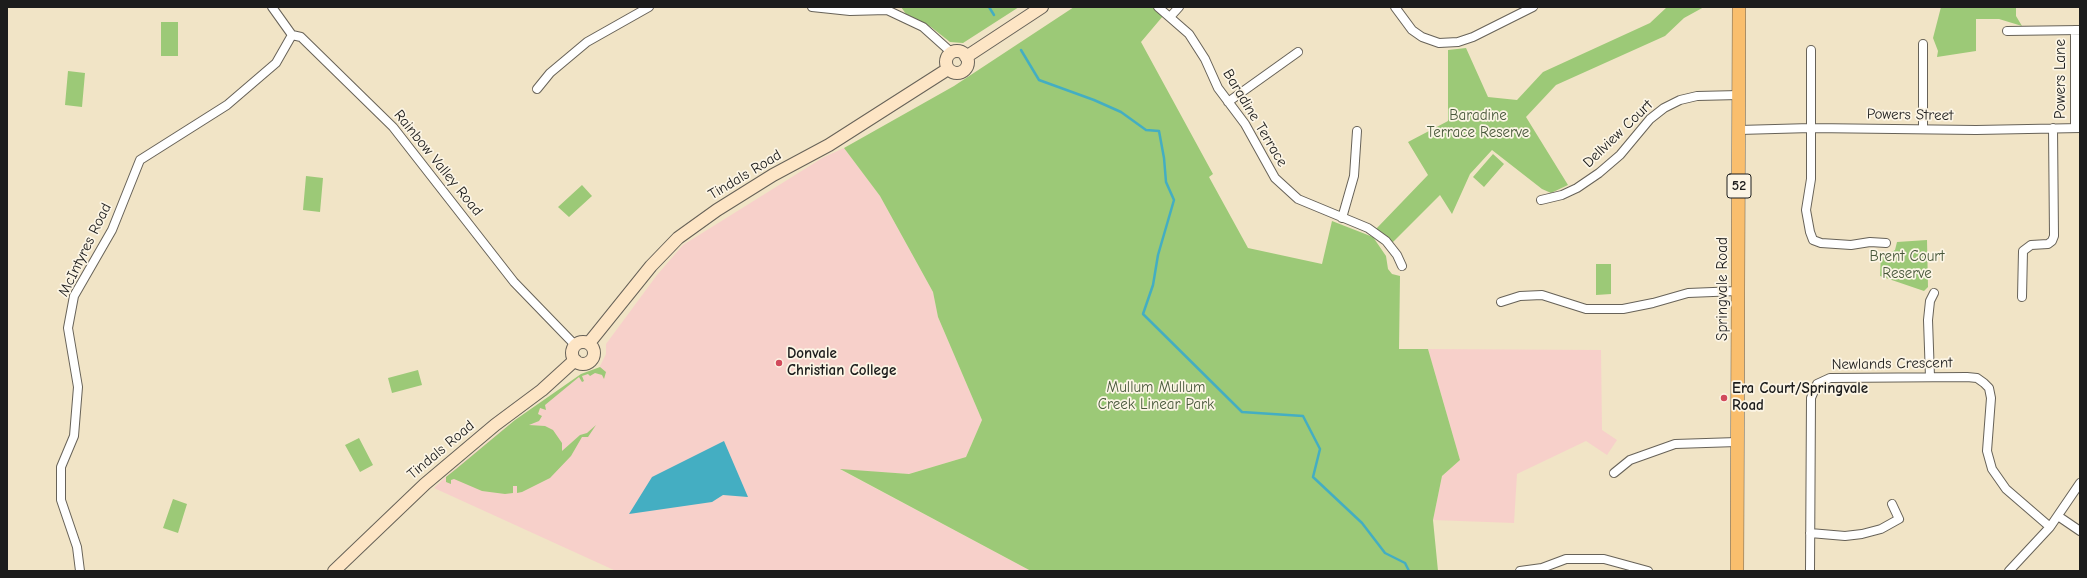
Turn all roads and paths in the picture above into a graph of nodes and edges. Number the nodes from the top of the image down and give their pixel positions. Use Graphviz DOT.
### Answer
graph roads {
  1 [pos="272,7"];
  2 [pos="649,7"];
  3 [pos="812,7"];
  4 [pos="1042,7"];
  5 [pos="1158,7"];
  6 [pos="1179,7"];
  7 [pos="1395,7"];
  8 [pos="1739,7"];
  9 [pos="888,8"];
  10 [pos="1530,8"];
  11 [pos="1170,17"];
  12 [pos="2077,30"];
  13 [pos="2007,31"];
  14 [pos="292,35"];
  15 [pos="1923,44"];
  16 [pos="1810,50"];
  17 [pos="1298,52"];
  18 [pos="952,53"];
  19 [pos="966,57"];
  20 [pos="948,69"];
  21 [pos="536,89"];
  22 [pos="1739,95"];
  23 [pos="1228,102"];
  24 [pos="1811,128"];
  25 [pos="2053,128"];
  26 [pos="2078,128"];
  27 [pos="1923,129"];
  28 [pos="1739,130"];
  29 [pos="1357,131"];
  30 [pos="1541,200"];
  31 [pos="1342,218"];
  32 [pos="1886,243"];
  33 [pos="1402,266"];
  34 [pos="1738,291"];
  35 [pos="1934,293"];
  36 [pos="2022,297"];
  37 [pos="1501,302"];
  38 [pos="589,343"];
  39 [pos="575,345"];
  40 [pos="575,360"];
  41 [pos="1930,377"];
  42 [pos="1737,442"];
  43 [pos="1614,473"];
  44 [pos="2080,483"];
  45 [pos="1892,504"];
  46 [pos="2058,516"];
  47 [pos="2050,527"];
  48 [pos="2080,531"];
  49 [pos="1810,533"];
  50 [pos="80,571"];
  51 [pos="334,571"];
  52 [pos="1520,571"];
  53 [pos="1648,571"];
  54 [pos="1737,571"];
  55 [pos="1810,571"];
  56 [pos="2009,571"];
  1 -- 14 [label="street, Rainbow Valley Road"];
  2 -- 21 [label="street"];
  3 -- 9 [label="street"];
  4 -- 19 [label="main road"];
  5 -- 11 [label="street, Baradine Terrace"];
  6 -- 11 [label="street"];
  7 -- 10 [label="street"];
  8 -- 22 [label="main road, Springvale Road / 52"];
  9 -- 18 [label="street"];
  11 -- 23 [label="street, Baradine Terrace"];
  12 -- 13 [label="street"];
  12 -- 26 [label="street, Powers Lane"];
  14 -- 39 [label="street, Rainbow Valley Road"];
  14 -- 50 [label="street, McIntyres Road"];
  15 -- 27 [label="street"];
  16 -- 24 [label="street"];
  17 -- 23 [label="street"];
  18 -- 19 [label="main road"];
  18 -- 20 [label="main road"];
  19 -- 20 [label="main road"];
  20 -- 38 [label="main road, Tindals Road"];
  22 -- 28 [label="main road, Springvale Road / 52"];
  22 -- 30 [label="street, Dellview Court"];
  23 -- 31 [label="street, Baradine Terrace"];
  24 -- 27 [label="street, Powers Street"];
  24 -- 28 [label="street, Powers Street"];
  24 -- 32 [label="street"];
  25 -- 26 [label="street, Powers Street"];
  25 -- 27 [label="street, Powers Street"];
  25 -- 36 [label="street"];
  28 -- 34 [label="main road, Springvale Road / 52"];
  29 -- 31 [label="street"];
  31 -- 33 [label="street, Baradine Terrace"];
  34 -- 37 [label="street"];
  34 -- 42 [label="main road, Springvale Road / 52"];
  35 -- 41 [label="street"];
  38 -- 39 [label="main road"];
  38 -- 40 [label="main road"];
  39 -- 40 [label="main road"];
  40 -- 51 [label="main road, Tindals Road"];
  41 -- 47 [label="street, Newlands Crescent"];
  41 -- 49 [label="street, Newlands Crescent"];
  42 -- 43 [label="street"];
  42 -- 54 [label="main road, Springvale Road / 52"];
  44 -- 46 [label="street"];
  45 -- 49 [label="street"];
  46 -- 47 [label="street"];
  46 -- 48 [label="street"];
  47 -- 56 [label="street"];
  49 -- 55 [label="street, Newlands Crescent"];
  52 -- 53 [label="street"];
}
